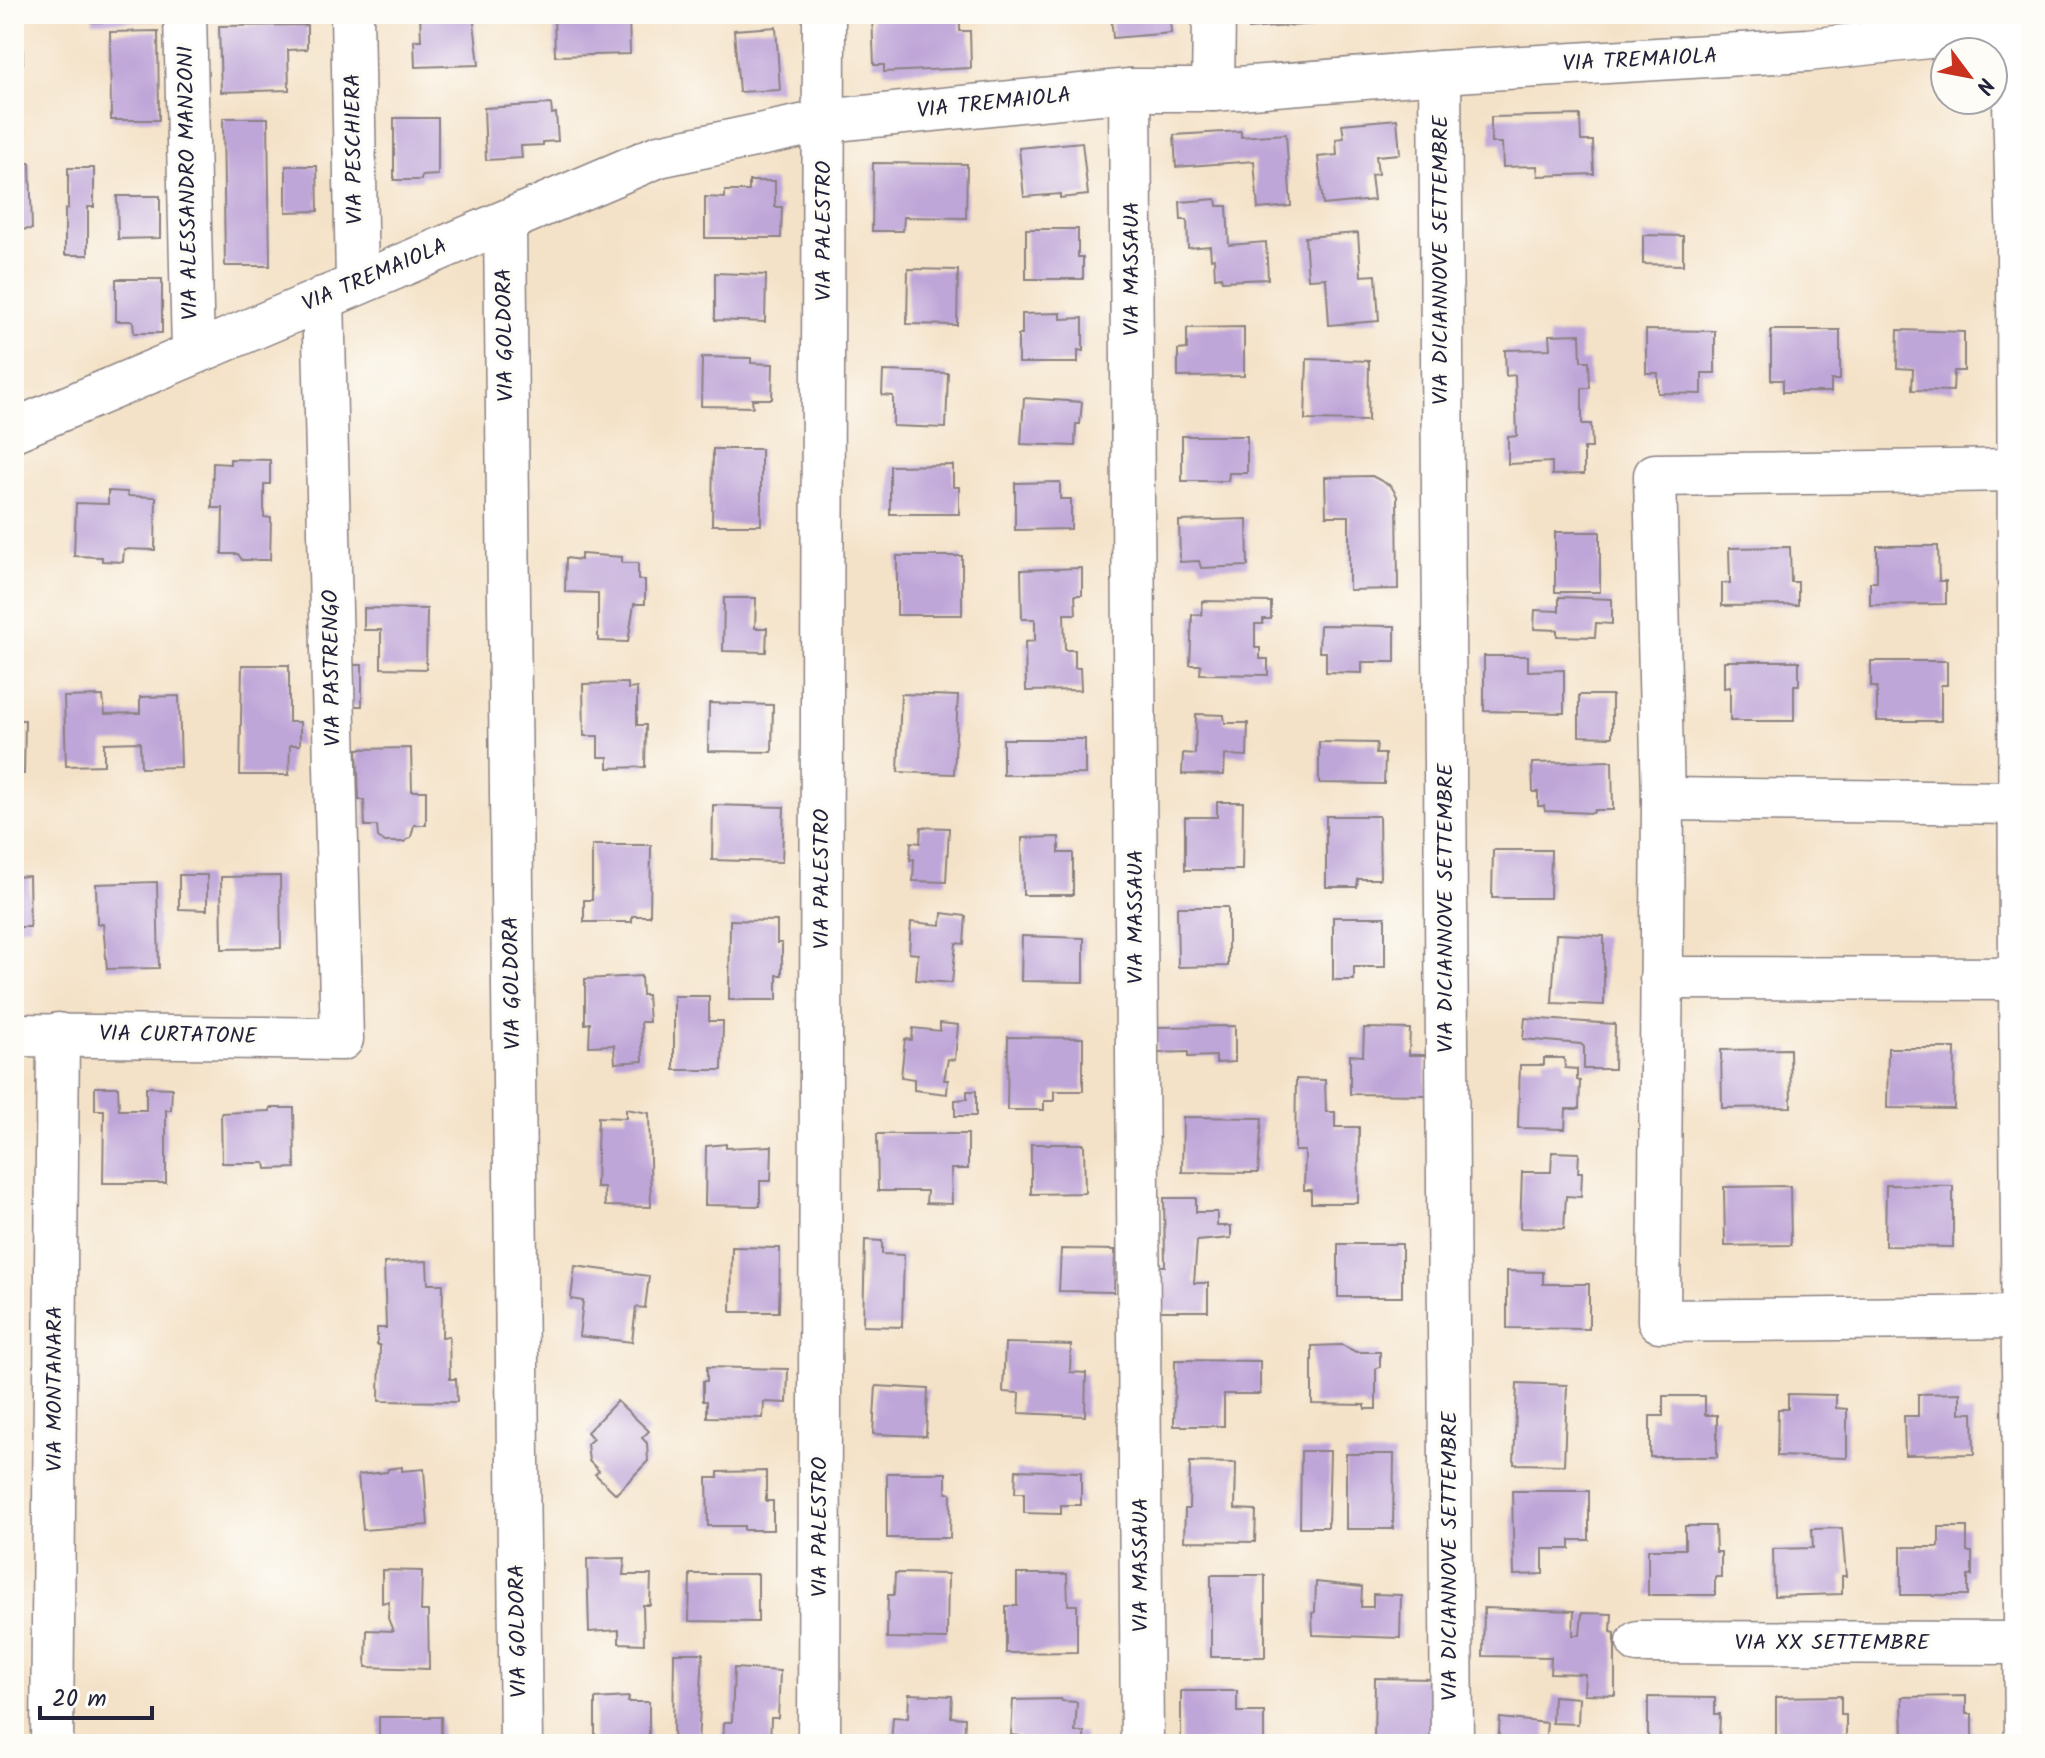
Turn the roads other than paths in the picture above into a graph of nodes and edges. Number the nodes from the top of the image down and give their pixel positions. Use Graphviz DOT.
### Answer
graph roads {
  1 [pos="185,14"];
  2 [pos="352,14"];
  3 [pos="824,14"];
  4 [pos="1214,14"];
  5 [pos="2022,27"];
  6 [pos="1440,72"];
  7 [pos="1130,90"];
  8 [pos="1213,90"];
  9 [pos="825,121"];
  10 [pos="505,222"];
  11 [pos="340,291"];
  12 [pos="193,352"];
  13 [pos="14,430"];
  14 [pos="2019,470"];
  15 [pos="1663,799"];
  16 [pos="2020,803"];
  17 [pos="1661,978"];
  18 [pos="2020,979"];
  19 [pos="58,1034"];
  20 [pos="14,1035"];
  21 [pos="342,1039"];
  22 [pos="2023,1317"];
  23 [pos="1638,1642"];
  24 [pos="2026,1643"];
  25 [pos="52,1744"];
  26 [pos="521,1744"];
  27 [pos="819,1744"];
  28 [pos="1142,1744"];
  29 [pos="1452,1744"];
  30 [pos="2026,1744"];
  1 -- 12 [label="street, VIA ALESSANDRO MANZONI"];
  2 -- 11 [label="street, VIA PESCHIERA"];
  3 -- 9 [label="street, VIA PALESTRO"];
  4 -- 8 [label="street"];
  5 -- 6 [label="street, VIA TREMAIOLA"];
  5 -- 14 [label="street"];
  6 -- 8 [label="street, VIA TREMAIOLA"];
  6 -- 29 [label="street, VIA DICIANNOVE SETTEMBRE"];
  7 -- 8 [label="street, VIA TREMAIOLA"];
  7 -- 9 [label="street, VIA TREMAIOLA"];
  7 -- 28 [label="street, VIA MASSAUA"];
  9 -- 10 [label="street, VIA TREMAIOLA"];
  9 -- 27 [label="street, VIA PALESTRO"];
  10 -- 11 [label="street, VIA TREMAIOLA"];
  10 -- 26 [label="street, VIA GOLDORA"];
  11 -- 12 [label="street, VIA TREMAIOLA"];
  11 -- 21 [label="street, VIA PASTRENGO"];
  12 -- 13 [label="street, VIA TREMAIOLA"];
  14 -- 15 [label="street"];
  14 -- 16 [label="street"];
  15 -- 16 [label="street"];
  15 -- 17 [label="street"];
  16 -- 18 [label="street"];
  17 -- 18 [label="street"];
  17 -- 22 [label="street"];
  18 -- 22 [label="street"];
  19 -- 20 [label="street, VIA CURTATONE"];
  19 -- 21 [label="street, VIA CURTATONE"];
  19 -- 25 [label="street, VIA MONTANARA"];
  22 -- 24 [label="street"];
  23 -- 24 [label="street, VIA XX SETTEMBRE"];
  24 -- 30 [label="street"];
}
